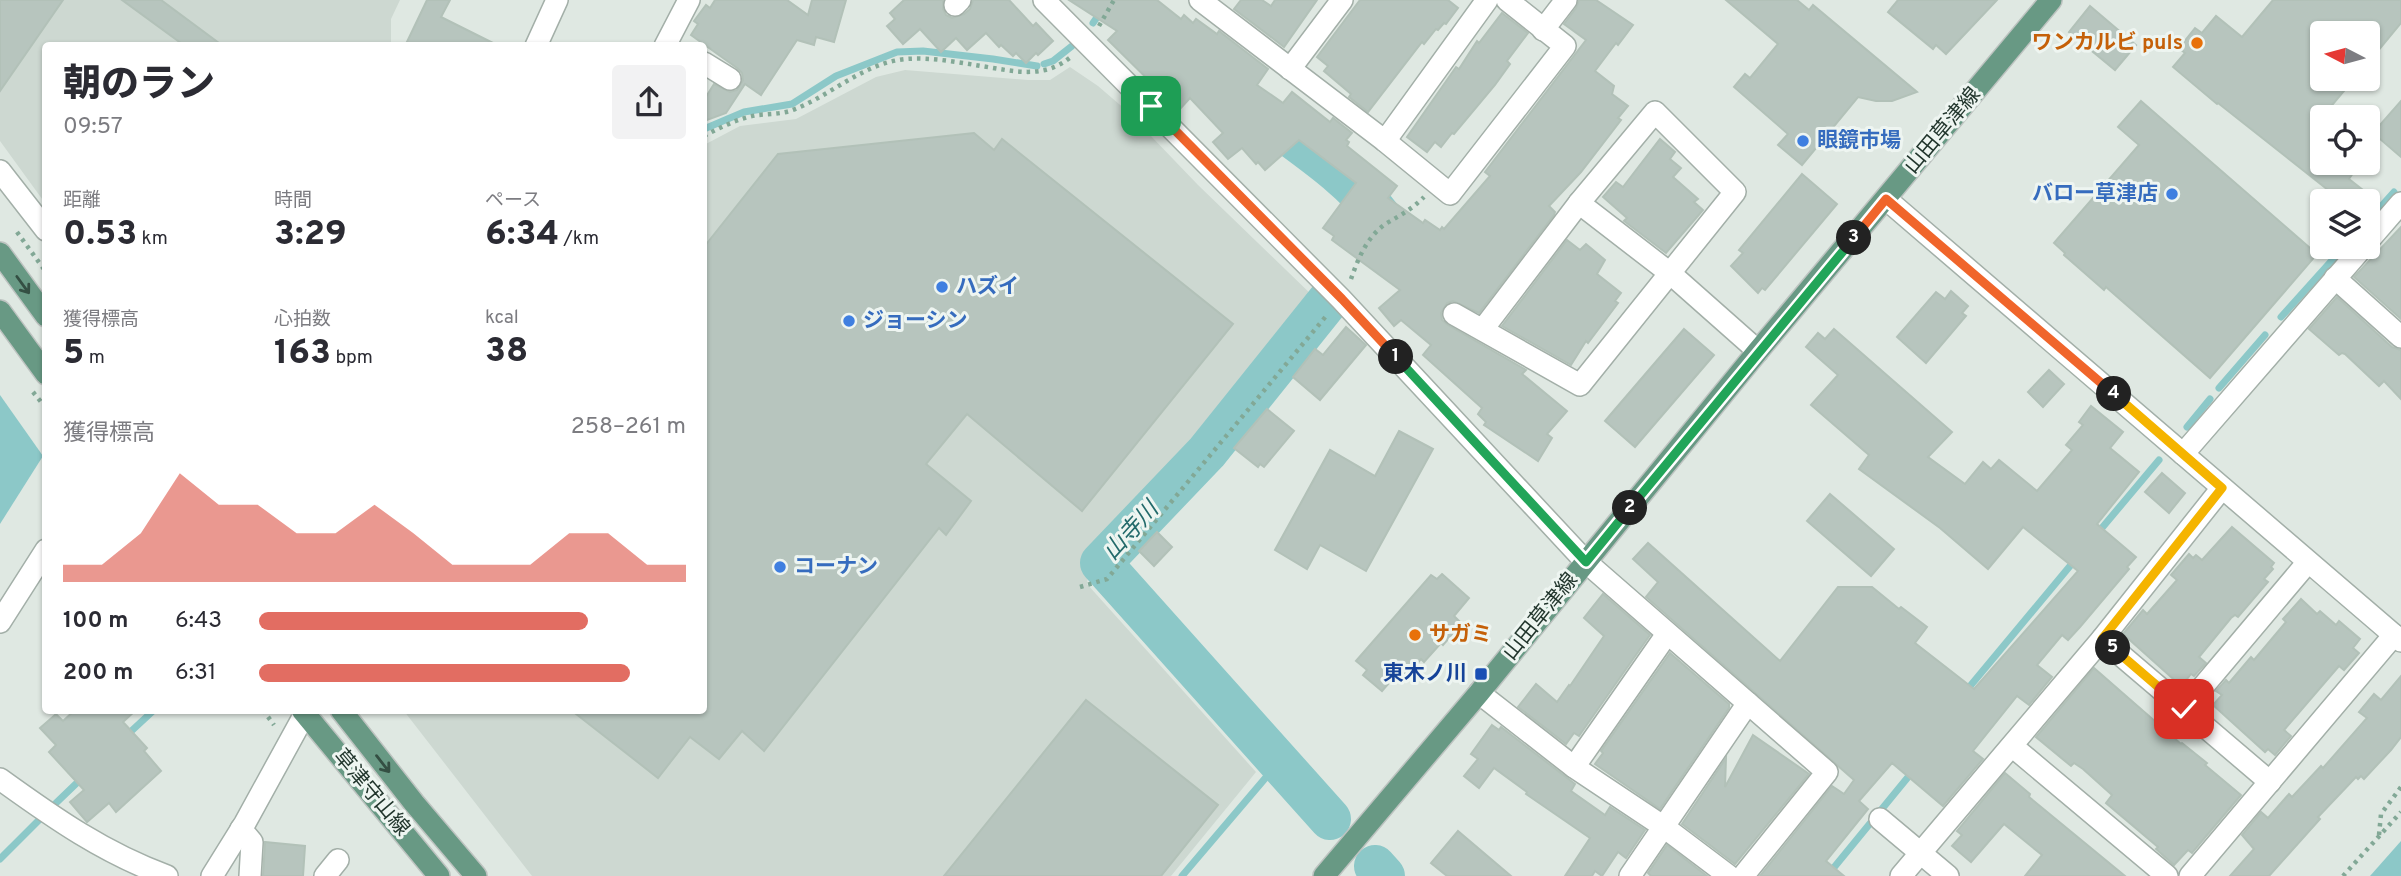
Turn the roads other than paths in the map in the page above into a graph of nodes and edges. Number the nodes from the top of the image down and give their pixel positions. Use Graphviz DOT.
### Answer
graph roads {
  1 [pos="557,0"];
  2 [pos="689,0"];
  3 [pos="1044,0"];
  4 [pos="1200,0"];
  5 [pos="1342,0"];
  6 [pos="1487,0"];
  7 [pos="1507,0"];
  8 [pos="1566,0"];
  9 [pos="2051,0"];
  10 [pos="1543,30"];
  11 [pos="538,42"];
  12 [pos="669,42"];
  13 [pos="707,65"];
  14 [pos="1290,69"];
  15 [pos="730,79"];
  16 [pos="1385,141"];
  17 [pos="0,171"];
  18 [pos="1886,199"];
  19 [pos="1579,203"];
  20 [pos="2401,204"];
  21 [pos="42,225"];
  22 [pos="2380,228"];
  23 [pos="0,253"];
  24 [pos="2352,259"];
  25 [pos="1671,274"];
  26 [pos="2335,278"];
  27 [pos="0,311"];
  28 [pos="42,311"];
  29 [pos="1454,314"];
  30 [pos="1483,329"];
  31 [pos="2401,337"];
  32 [pos="1758,351"];
  33 [pos="42,369"];
  34 [pos="2183,454"];
  35 [pos="2222,488"];
  36 [pos="42,556"];
  37 [pos="1586,562"];
  38 [pos="2308,562"];
  39 [pos="0,622"];
  40 [pos="1667,634"];
  41 [pos="2397,638"];
  42 [pos="2102,639"];
  43 [pos="1479,694"];
  44 [pos="1748,703"];
  45 [pos="2184,709"];
  46 [pos="303,714"];
  47 [pos="306,714"];
  48 [pos="344,714"];
  49 [pos="2012,746"];
  50 [pos="1574,767"];
  51 [pos="0,779"];
  52 [pos="2270,782"];
  53 [pos="1880,818"];
  54 [pos="1664,827"];
  55 [pos="241,829"];
  56 [pos="1920,853"];
  57 [pos="1328,874"];
  58 [pos="167,876"];
  59 [pos="212,876"];
  60 [pos="250,876"];
  61 [pos="439,876"];
  62 [pos="476,876"];
  63 [pos="1630,876"];
  64 [pos="1729,876"];
  65 [pos="1743,876"];
  66 [pos="1901,876"];
  67 [pos="1948,876"];
  68 [pos="2166,876"];
  69 [pos="2190,876"];
  1 -- 11 [label="street"];
  2 -- 12 [label="street"];
  3 -- 37 [label="street"];
  4 -- 14 [label="street"];
  5 -- 14 [label="street"];
  6 -- 16 [label="street"];
  7 -- 10 [label="street"];
  8 -- 10 [label="street"];
  9 -- 18 [label="main road, 山田草津線"];
  10 -- 16 [label="street"];
  13 -- 15 [label="street"];
  14 -- 16 [label="street"];
  17 -- 21 [label="street"];
  18 -- 32 [label="main road, 山田草津線"];
  18 -- 34 [label="street"];
  19 -- 25 [label="street"];
  19 -- 25 [label="street"];
  19 -- 30 [label="street"];
  20 -- 22 [label="street"];
  23 -- 28 [label="main road, one-way"];
  24 -- 26 [label="street"];
  25 -- 30 [label="street"];
  25 -- 32 [label="street"];
  26 -- 31 [label="street"];
  26 -- 34 [label="street"];
  27 -- 33 [label="main road"];
  29 -- 30 [label="street"];
  32 -- 37 [label="main road, 山田草津線"];
  34 -- 35 [label="street"];
  35 -- 38 [label="street"];
  35 -- 42 [label="street"];
  36 -- 39 [label="street"];
  37 -- 40 [label="street"];
  37 -- 43 [label="main road, 山田草津線"];
  38 -- 41 [label="street"];
  38 -- 45 [label="street"];
  40 -- 44 [label="street"];
  40 -- 50 [label="street"];
  41 -- 52 [label="street"];
  42 -- 45 [label="street"];
  42 -- 49 [label="street"];
  43 -- 50 [label="street"];
  43 -- 57 [label="main road, 山田草津線"];
  44 -- 54 [label="street"];
  44 -- 65 [label="street"];
  45 -- 52 [label="street"];
  46 -- 55 [label="street"];
  47 -- 61 [label="main road, 草津守山線"];
  48 -- 62 [label="main road, 草津守山線, one-way"];
  49 -- 56 [label="street"];
  49 -- 68 [label="street"];
  50 -- 54 [label="street"];
  51 -- 58 [label="street"];
  52 -- 69 [label="street"];
  53 -- 56 [label="street"];
  54 -- 63 [label="street"];
  54 -- 64 [label="street"];
  55 -- 59 [label="street"];
  55 -- 60 [label="street"];
  56 -- 66 [label="street"];
  56 -- 67 [label="street"];
}
